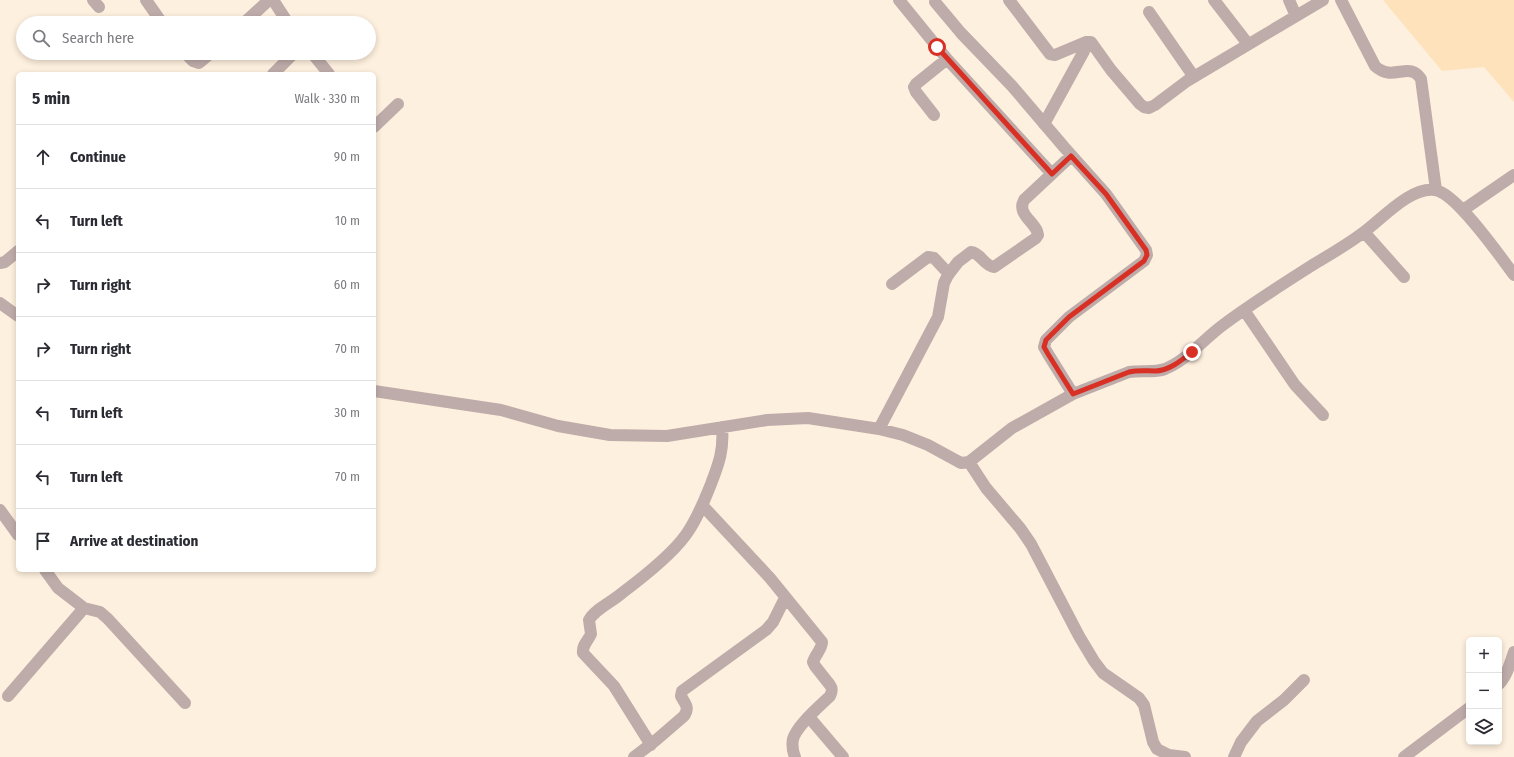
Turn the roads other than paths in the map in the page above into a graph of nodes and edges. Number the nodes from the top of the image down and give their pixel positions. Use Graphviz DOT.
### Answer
graph roads {
  1 [pos="146,0"];
  2 [pos="269,0"];
  3 [pos="273,0"];
  4 [pos="899,0"];
  5 [pos="1009,0"];
  6 [pos="1214,0"];
  7 [pos="1289,0"];
  8 [pos="1323,0"];
  9 [pos="1341,0"];
  10 [pos="935,2"];
  11 [pos="1149,12"];
  12 [pos="157,16"];
  13 [pos="252,16"];
  14 [pos="283,16"];
  15 [pos="1296,16"];
  16 [pos="1086,42"];
  17 [pos="1248,44"];
  18 [pos="947,59"];
  19 [pos="191,60"];
  20 [pos="203,60"];
  21 [pos="287,60"];
  22 [pos="318,60"];
  23 [pos="275,72"];
  24 [pos="327,72"];
  25 [pos="1194,77"];
  26 [pos="398,104"];
  27 [pos="934,115"];
  28 [pos="1044,124"];
  29 [pos="376,125"];
  30 [pos="1071,156"];
  31 [pos="1052,174"];
  32 [pos="1514,175"];
  33 [pos="1436,190"];
  34 [pos="1463,210"];
  35 [pos="1364,232"];
  36 [pos="16,253"];
  37 [pos="0,263"];
  38 [pos="949,274"];
  39 [pos="1514,275"];
  40 [pos="1404,277"];
  41 [pos="892,284"];
  42 [pos="0,303"];
  43 [pos="1244,310"];
  44 [pos="16,315"];
  45 [pos="376,391"];
  46 [pos="1073,394"];
  47 [pos="1323,415"];
  48 [pos="722,427"];
  49 [pos="879,429"];
  50 [pos="969,462"];
  51 [pos="702,506"];
  52 [pos="0,510"];
  53 [pos="16,531"];
  54 [pos="46,572"];
  55 [pos="785,598"];
  56 [pos="84,608"];
  57 [pos="1514,652"];
  58 [pos="1304,680"];
  59 [pos="1502,681"];
  60 [pos="8,696"];
  61 [pos="185,703"];
  62 [pos="1468,709"];
  63 [pos="809,717"];
  64 [pos="651,745"];
  65 [pos="634,757"];
  66 [pos="795,757"];
  67 [pos="843,757"];
  68 [pos="1185,757"];
  69 [pos="1234,757"];
  70 [pos="1404,757"];
  1 -- 12 [label="street"];
  2 -- 13 [label="street"];
  3 -- 14 [label="street"];
  4 -- 18 [label="street"];
  5 -- 16 [label="street"];
  6 -- 17 [label="street"];
  7 -- 15 [label="street"];
  8 -- 15 [label="street"];
  9 -- 33 [label="street"];
  10 -- 28 [label="street"];
  11 -- 25 [label="street"];
  15 -- 17 [label="street"];
  16 -- 25 [label="street"];
  16 -- 28 [label="street"];
  17 -- 25 [label="street"];
  18 -- 27 [label="street"];
  18 -- 31 [label="street"];
  19 -- 20 [label="street"];
  21 -- 23 [label="street"];
  22 -- 24 [label="street"];
  26 -- 29 [label="street"];
  28 -- 30 [label="street"];
  30 -- 31 [label="street"];
  30 -- 46 [label="street"];
  31 -- 38 [label="street"];
  32 -- 34 [label="street"];
  33 -- 34 [label="street"];
  33 -- 35 [label="street"];
  34 -- 39 [label="street"];
  35 -- 40 [label="street"];
  35 -- 43 [label="street"];
  36 -- 37 [label="street"];
  38 -- 41 [label="street"];
  38 -- 49 [label="street"];
  42 -- 44 [label="street"];
  43 -- 46 [label="street"];
  43 -- 47 [label="street"];
  45 -- 48 [label="street"];
  46 -- 50 [label="street"];
  48 -- 49 [label="street"];
  48 -- 51 [label="street"];
  49 -- 50 [label="street"];
  50 -- 68 [label="street"];
  51 -- 55 [label="street"];
  51 -- 64 [label="street"];
  52 -- 53 [label="street"];
  54 -- 56 [label="street"];
  55 -- 63 [label="street"];
  55 -- 64 [label="street"];
  56 -- 60 [label="street"];
  56 -- 61 [label="street"];
  57 -- 59 [label="street"];
  58 -- 69 [label="street"];
  62 -- 70 [label="street"];
  63 -- 66 [label="street"];
  63 -- 67 [label="street"];
  64 -- 65 [label="street"];
}
